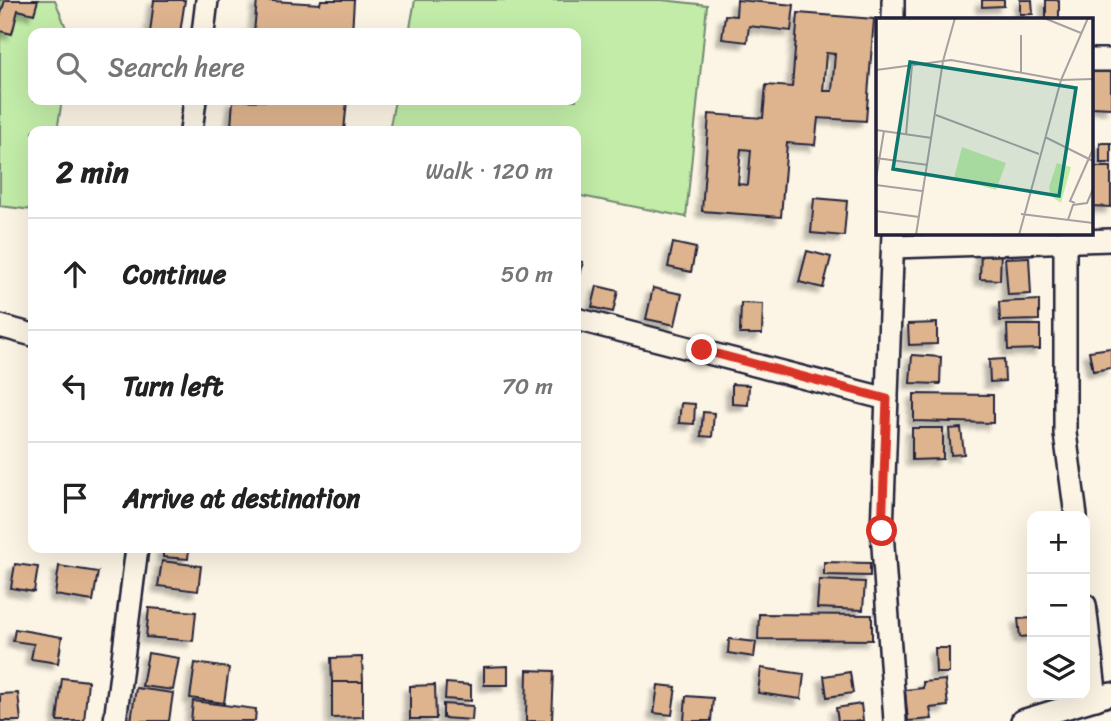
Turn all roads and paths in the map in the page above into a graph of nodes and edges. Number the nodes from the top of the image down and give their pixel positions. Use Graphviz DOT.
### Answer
graph roads {
  1 [pos="207,0"];
  2 [pos="893,0"];
  3 [pos="892,18"];
  4 [pos="204,28"];
  5 [pos="194,105"];
  6 [pos="192,126"];
  7 [pos="893,240"];
  8 [pos="1065,240"];
  9 [pos="1111,240"];
  10 [pos="581,320"];
  11 [pos="0,326"];
  12 [pos="28,334"];
  13 [pos="887,399"];
  14 [pos="1075,511"];
  15 [pos="136,553"];
  16 [pos="1090,629"];
  17 [pos="1104,696"];
  18 [pos="115,721"];
  19 [pos="895,721"];
  20 [pos="1022,721"];
  1 -- 4 [label="street"];
  2 -- 3 [label="street"];
  5 -- 6 [label="street"];
  7 -- 8 [label="street"];
  7 -- 13 [label="street"];
  8 -- 9 [label="street"];
  8 -- 14 [label="street"];
  10 -- 13 [label="street"];
  11 -- 12 [label="street"];
  13 -- 19 [label="street"];
  15 -- 18 [label="street"];
  16 -- 17 [label="street"];
  17 -- 20 [label="street"];
}
